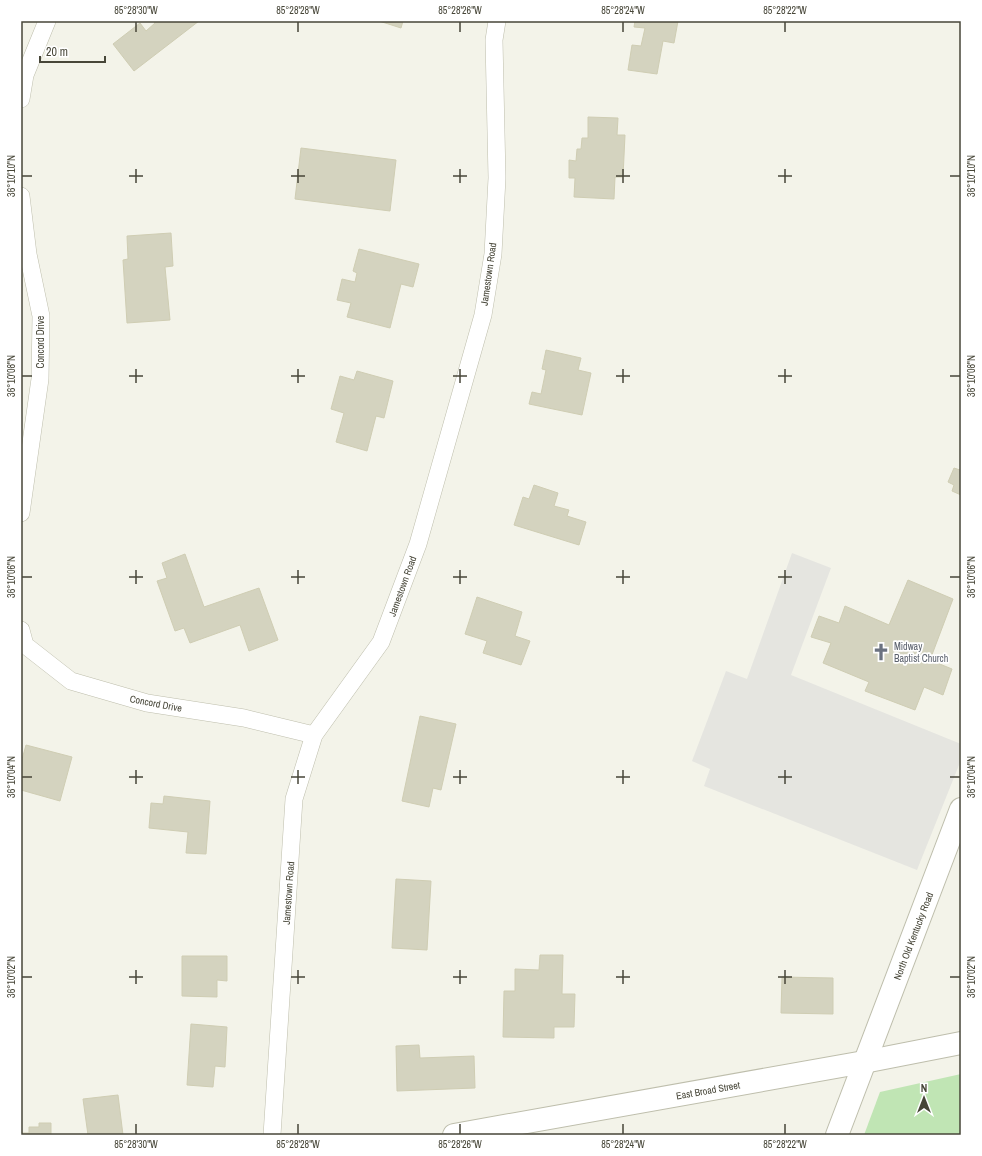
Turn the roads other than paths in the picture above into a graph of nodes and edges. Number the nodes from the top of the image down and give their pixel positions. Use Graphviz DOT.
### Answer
graph roads {
  1 [pos="46,21"];
  2 [pos="497,21"];
  3 [pos="21,99"];
  4 [pos="21,196"];
  5 [pos="21,513"];
  6 [pos="22,641"];
  7 [pos="314,735"];
  8 [pos="961,809"];
  9 [pos="961,1043"];
  10 [pos="864,1062"];
  11 [pos="272,1135"];
  12 [pos="454,1135"];
  13 [pos="837,1135"];
  1 -- 3 [label="street"];
  2 -- 7 [label="street, Jamestown Road"];
  4 -- 5 [label="street, Concord Drive"];
  6 -- 7 [label="street, Concord Drive"];
  7 -- 11 [label="street, Jamestown Road"];
  8 -- 10 [label="street, North Old Kentucky Road"];
  9 -- 10 [label="street, East Broad Street"];
  10 -- 12 [label="street, East Broad Street"];
  10 -- 13 [label="street, North Old Kentucky Road"];
}
